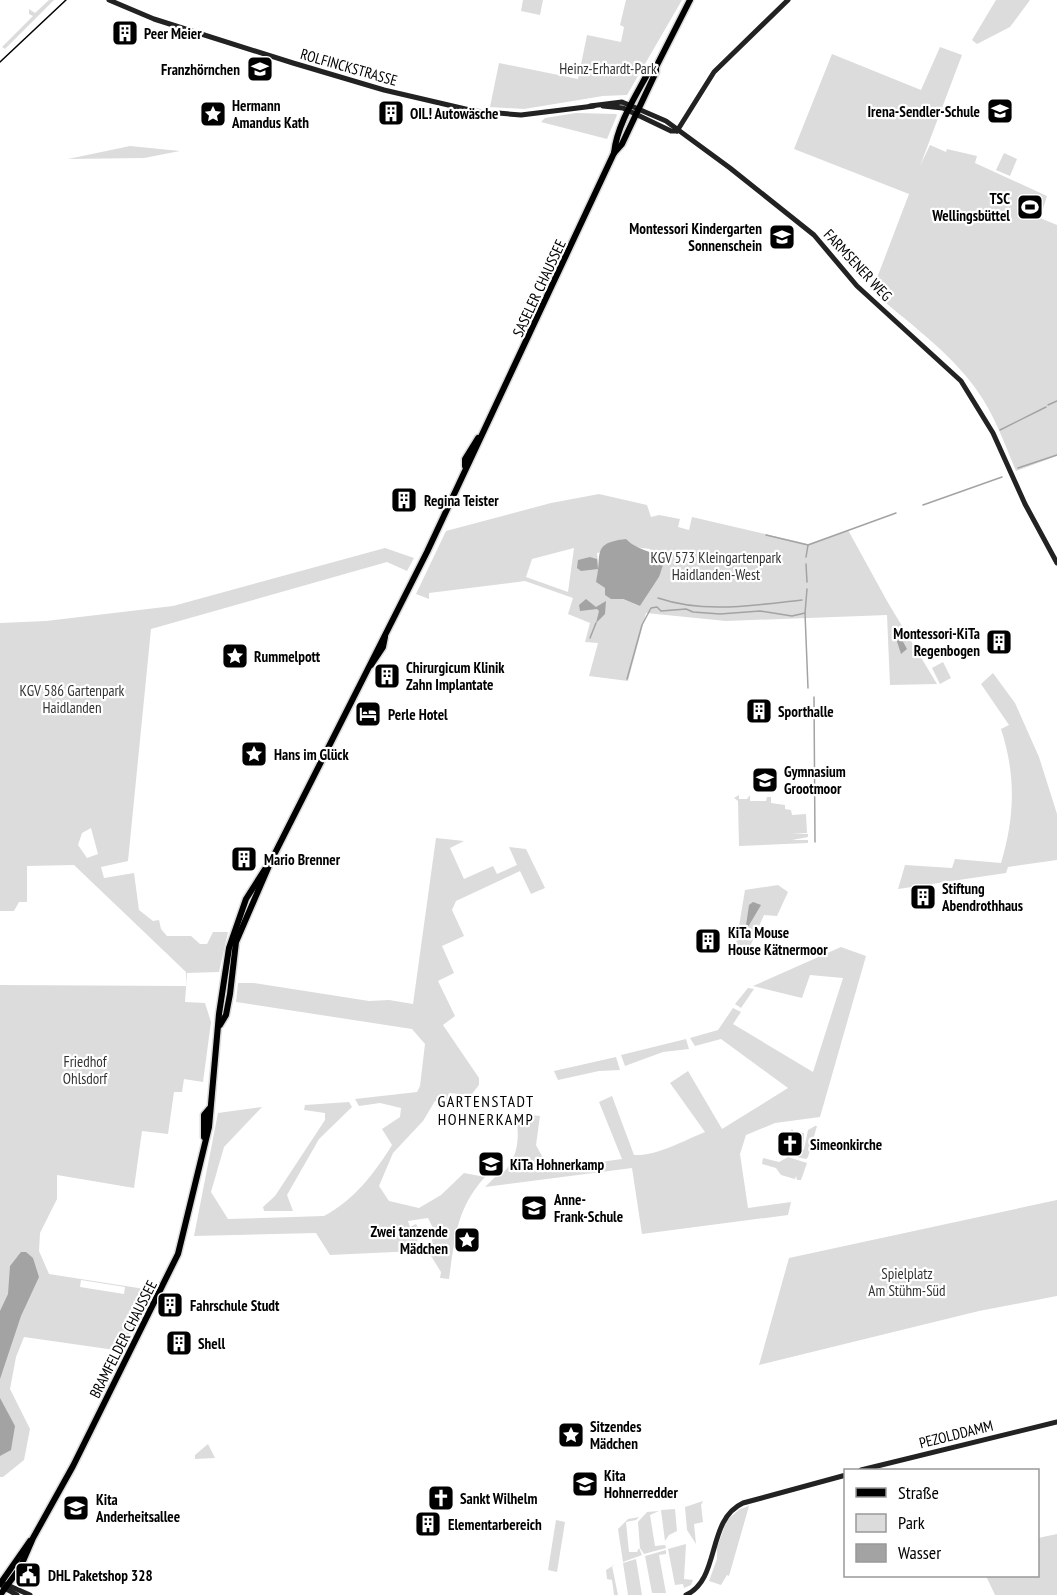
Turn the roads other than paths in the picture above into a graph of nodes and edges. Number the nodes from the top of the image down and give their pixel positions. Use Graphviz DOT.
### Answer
graph roads {
  1 [pos="109,0"];
  2 [pos="690,0"];
  3 [pos="788,0"];
  4 [pos="656,67"];
  5 [pos="630,107"];
  6 [pos="638,111"];
  7 [pos="677,131"];
  8 [pos="614,153"];
  9 [pos="432,541"];
  10 [pos="1057,563"];
  11 [pos="1057,1422"];
  12 [pos="865,1469"];
  13 [pos="844,1476"];
  14 [pos="33,1538"];
  15 [pos="0,1583"];
  16 [pos="5,1590"];
  17 [pos="16,1595"];
  18 [pos="30,1595"];
  19 [pos="686,1595"];
  1 -- 5 [label="main road, ROLFINCKSTRASSE"];
  2 -- 4 [label="main road, SASELER CHAUSSEE"];
  3 -- 7 [label="main road"];
  4 -- 5 [label="main road, SASELER CHAUSSEE"];
  4 -- 6 [label="main road, SASELER CHAUSSEE"];
  5 -- 6 [label="main road, FARMSENER WEG"];
  5 -- 8 [label="main road, SASELER CHAUSSEE"];
  6 -- 7 [label="main road, FARMSENER WEG"];
  6 -- 8 [label="main road, SASELER CHAUSSEE"];
  7 -- 10 [label="main road, FARMSENER WEG"];
  8 -- 9 [label="main road, SASELER CHAUSSEE"];
  9 -- 14 [label="main road, BRAMFELDER CHAUSSEE"];
  11 -- 12 [label="main road, PEZOLDDAMM"];
  13 -- 19 [label="main road"];
  14 -- 15 [label="main road, BRAMFELDER CHAUSSEE"];
  14 -- 16 [label="main road, BRAMFELDER CHAUSSEE"];
  15 -- 16 [label="main road"];
  16 -- 17 [label="main road"];
  16 -- 18 [label="main road"];
}
